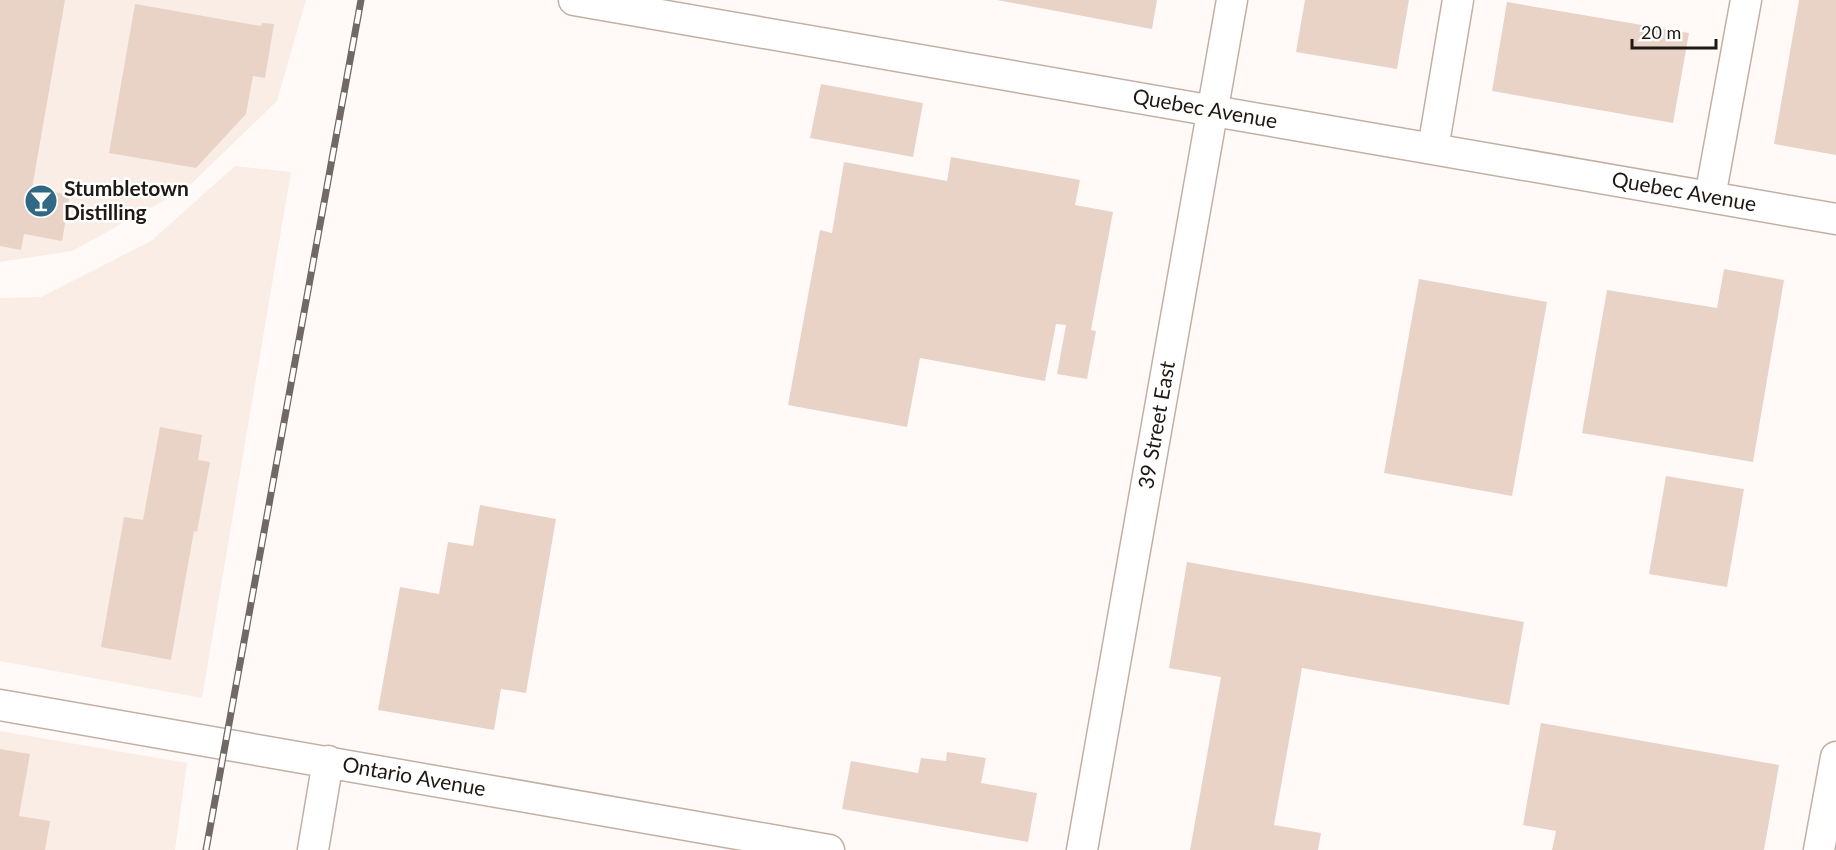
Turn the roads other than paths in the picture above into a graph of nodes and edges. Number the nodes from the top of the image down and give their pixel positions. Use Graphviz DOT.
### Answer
graph roads {
  1 [pos="574,0"];
  2 [pos="1233,0"];
  3 [pos="1458,0"];
  4 [pos="1741,0"];
  5 [pos="1746,0"];
  6 [pos="1213,110"];
  7 [pos="1433,149"];
  8 [pos="1710,197"];
  9 [pos="1836,219"];
  10 [pos="0,705"];
  11 [pos="1836,757"];
  12 [pos="328,761"];
  13 [pos="314,850"];
  14 [pos="829,850"];
  15 [pos="1082,850"];
  16 [pos="1820,850"];
  1 -- 6 [label="street, Quebec Avenue"];
  2 -- 6 [label="street, 39 Street East"];
  3 -- 7 [label="street"];
  4 -- 5 [label="street"];
  5 -- 8 [label="street"];
  6 -- 7 [label="street, Quebec Avenue"];
  6 -- 15 [label="street, 39 Street East"];
  7 -- 8 [label="street, Quebec Avenue"];
  8 -- 9 [label="street, Quebec Avenue"];
  10 -- 12 [label="street, Ontario Avenue"];
  11 -- 16 [label="street"];
  12 -- 13 [label="street"];
  12 -- 14 [label="street, Ontario Avenue"];
}
